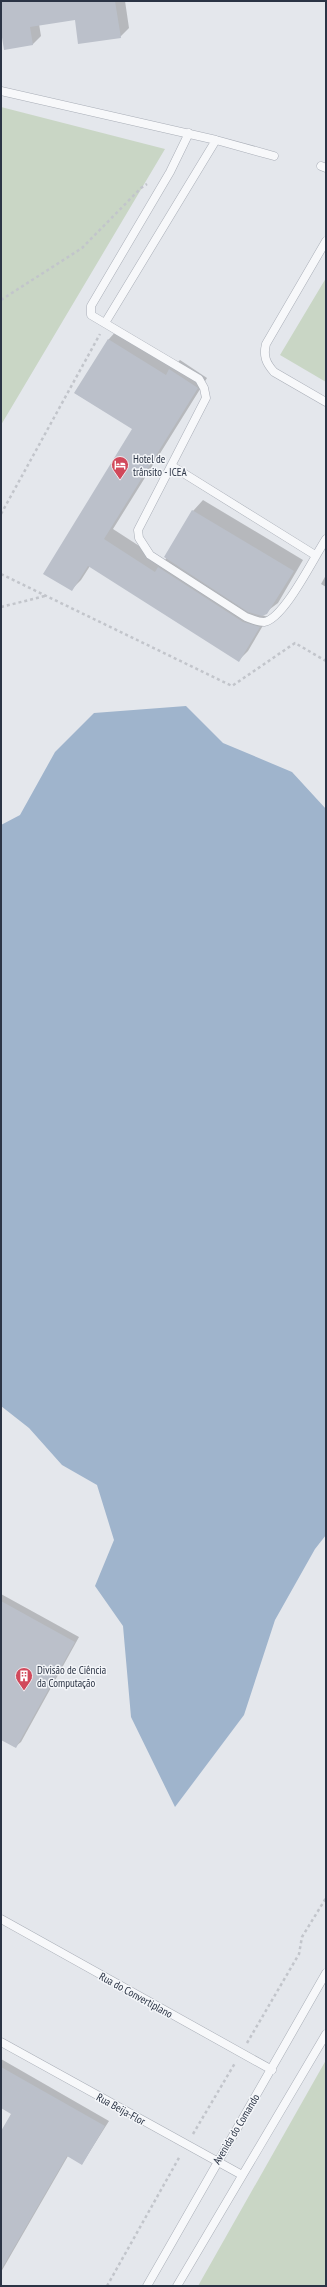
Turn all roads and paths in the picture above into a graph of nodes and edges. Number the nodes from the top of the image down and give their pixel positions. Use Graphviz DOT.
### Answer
graph roads {
  1 [pos="1,91"];
  2 [pos="189,133"];
  3 [pos="216,140"];
  4 [pos="274,156"];
  5 [pos="170,172"];
  6 [pos="326,241"];
  7 [pos="1,300"];
  8 [pos="105,323"];
  9 [pos="326,402"];
  10 [pos="172,466"];
  11 [pos="1,514"];
  12 [pos="326,540"];
  13 [pos="315,555"];
  14 [pos="1,574"];
  15 [pos="45,596"];
  16 [pos="1,607"];
  17 [pos="326,661"];
  18 [pos="326,1898"];
  19 [pos="1,1919"];
  20 [pos="326,1973"];
  21 [pos="326,2034"];
  22 [pos="1,2042"];
  23 [pos="241,2053"];
  24 [pos="272,2070"];
  25 [pos="187,2144"];
  26 [pos="217,2161"];
  27 [pos="242,2175"];
  28 [pos="107,2286"];
  29 [pos="147,2286"];
  30 [pos="177,2286"];
  1 -- 2 [label="lane"];
  2 -- 3 [label="lane"];
  2 -- 5 [label="lane"];
  3 -- 4 [label="lane"];
  3 -- 8 [label="lane"];
  5 -- 7 [label="path"];
  5 -- 8 [label="lane"];
  6 -- 9 [label="lane"];
  8 -- 10 [label="lane"];
  8 -- 11 [label="path"];
  10 -- 13 [label="lane"];
  10 -- 13 [label="lane"];
  12 -- 13 [label="lane"];
  14 -- 15 [label="path"];
  15 -- 16 [label="path"];
  15 -- 17 [label="path"];
  18 -- 23 [label="path"];
  19 -- 23 [label="lane, Rua do Convertiplano"];
  20 -- 24 [label="lane, Avenida do Comando"];
  21 -- 27 [label="lane"];
  22 -- 25 [label="lane, Rua Beija-Flor"];
  23 -- 24 [label="lane, Rua do Convertiplano"];
  23 -- 25 [label="path"];
  24 -- 26 [label="lane, Avenida do Comando"];
  25 -- 26 [label="lane, Rua Beija-Flor"];
  25 -- 28 [label="path"];
  26 -- 27 [label="lane, Rua Beija-Flor"];
  26 -- 29 [label="lane, Avenida do Comando"];
  27 -- 30 [label="lane"];
}
